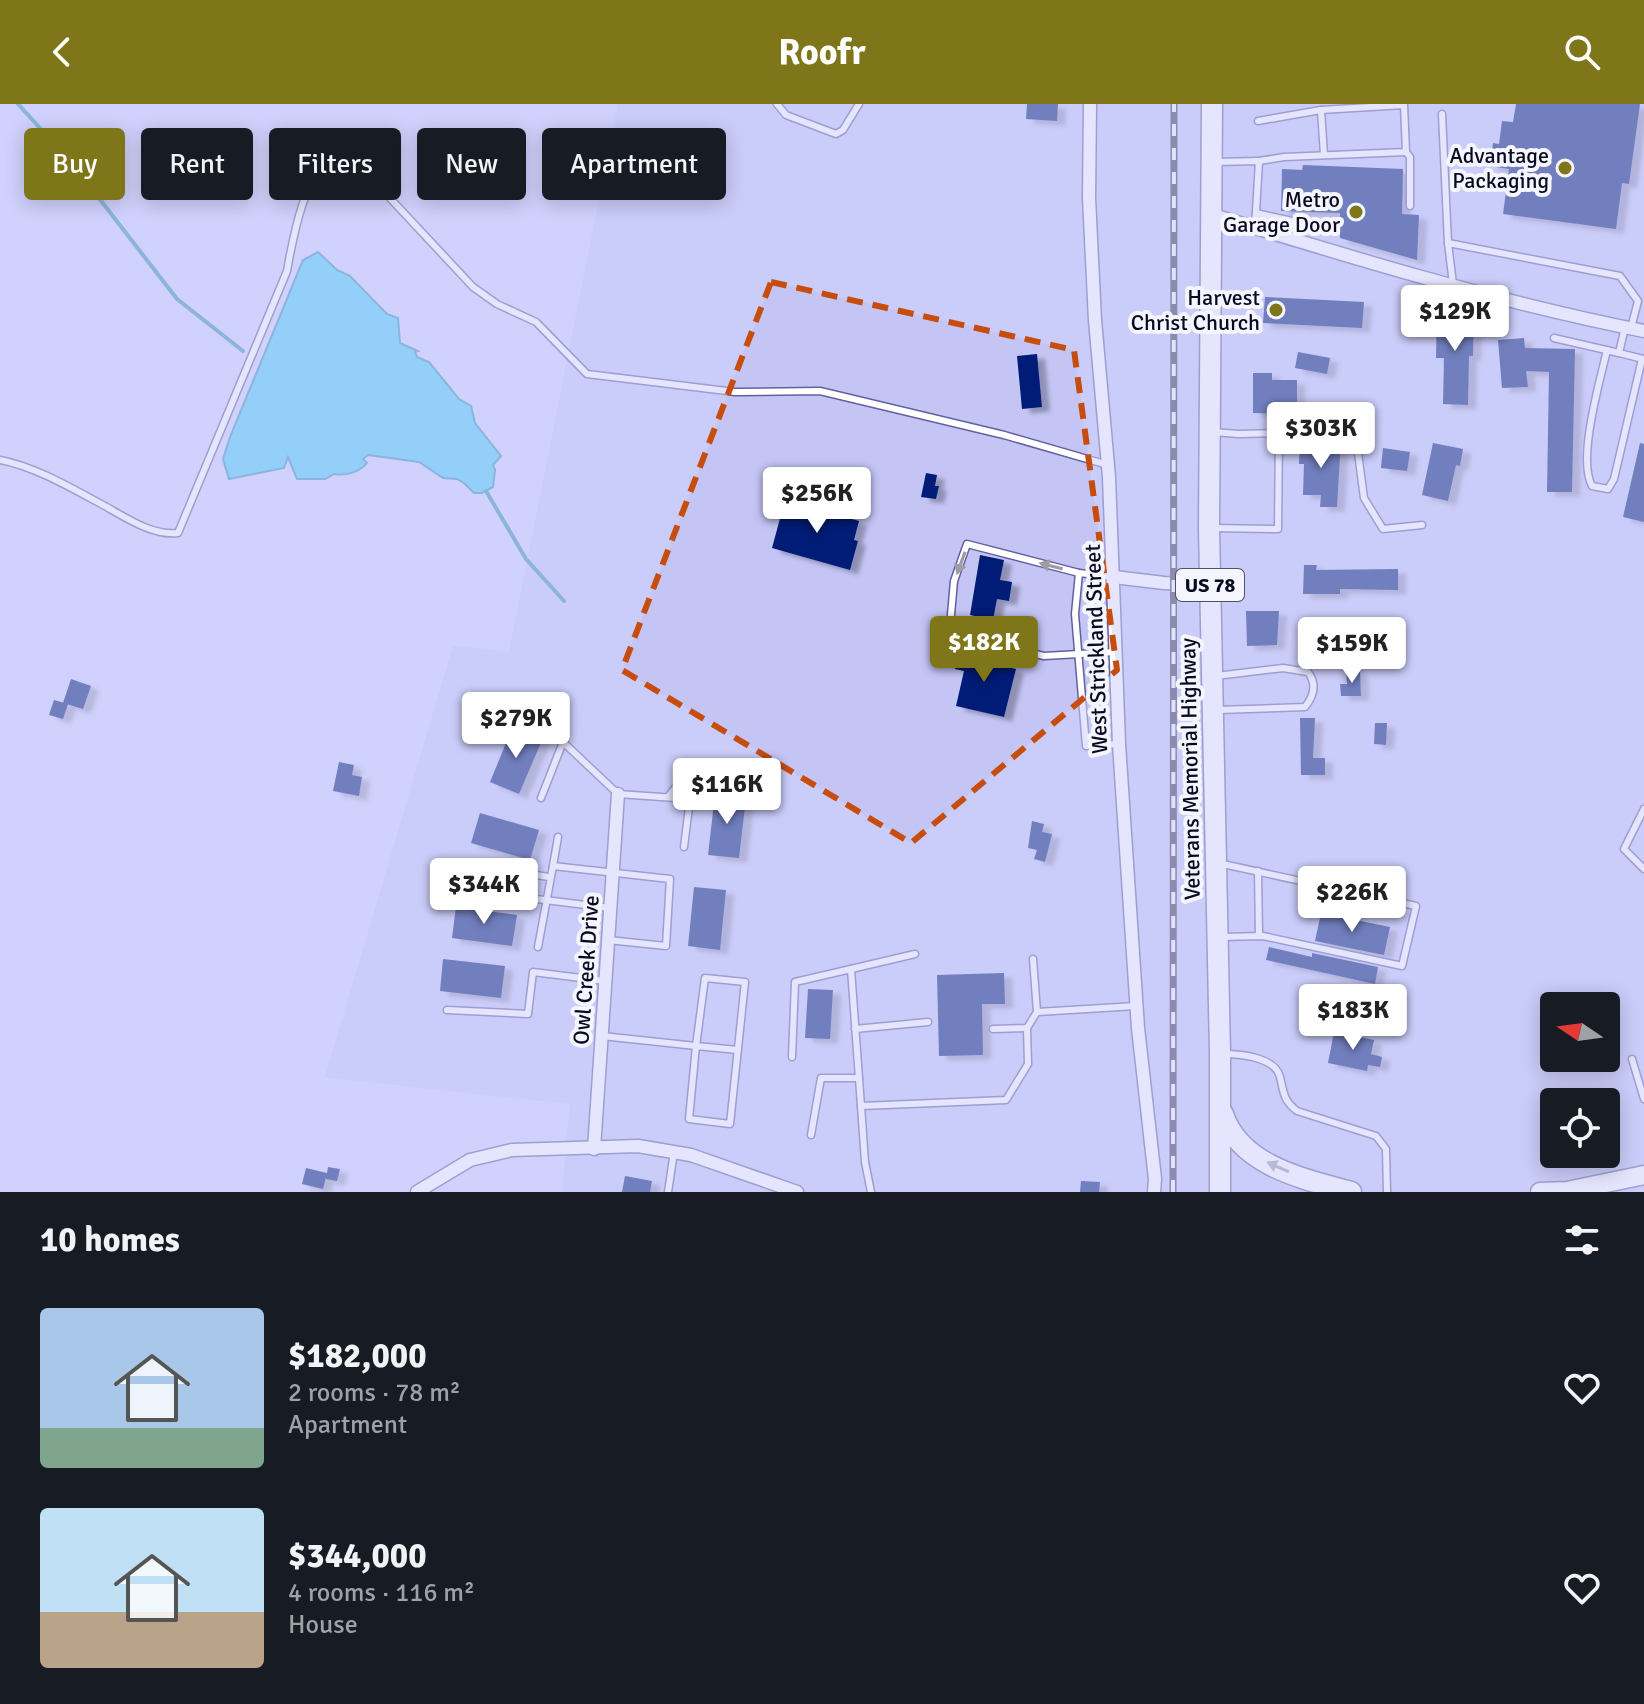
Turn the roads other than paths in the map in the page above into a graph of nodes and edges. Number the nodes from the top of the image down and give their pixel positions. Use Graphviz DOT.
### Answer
graph roads {
  1 [pos="777,104"];
  2 [pos="859,104"];
  3 [pos="1090,104"];
  4 [pos="1212,104"];
  5 [pos="1321,110"];
  6 [pos="1442,114"];
  7 [pos="1258,121"];
  8 [pos="1406,152"];
  9 [pos="1324,155"];
  10 [pos="1259,161"];
  11 [pos="1211,162"];
  12 [pos="1410,206"];
  13 [pos="1256,213"];
  14 [pos="1210,214"];
  15 [pos="1255,228"];
  16 [pos="1334,230"];
  17 [pos="1448,243"];
  18 [pos="1453,284"];
  19 [pos="1633,329"];
  20 [pos="1554,338"];
  21 [pos="1607,350"];
  22 [pos="1619,353"];
  23 [pos="1643,359"];
  24 [pos="1210,432"];
  25 [pos="1279,434"];
  26 [pos="0,460"];
  27 [pos="1108,465"];
  28 [pos="1422,525"];
  29 [pos="1209,528"];
  30 [pos="1079,573"];
  31 [pos="1114,577"];
  32 [pos="1210,584"];
  33 [pos="1115,652"];
  34 [pos="1077,653"];
  35 [pos="1212,677"];
  36 [pos="1213,710"];
  37 [pos="514,715"];
  38 [pos="563,742"];
  39 [pos="1119,744"];
  40 [pos="742,763"];
  41 [pos="618,794"];
  42 [pos="668,797"];
  43 [pos="541,798"];
  44 [pos="1644,809"];
  45 [pos="558,837"];
  46 [pos="684,847"];
  47 [pos="1216,862"];
  48 [pos="476,866"];
  49 [pos="553,866"];
  50 [pos="1644,869"];
  51 [pos="1258,871"];
  52 [pos="612,874"];
  53 [pos="549,877"];
  54 [pos="472,891"];
  55 [pos="546,900"];
  56 [pos="610,908"];
  57 [pos="1259,936"];
  58 [pos="1218,938"];
  59 [pos="608,939"];
  60 [pos="538,947"];
  61 [pos="915,954"];
  62 [pos="1033,959"];
  63 [pos="851,969"];
  64 [pos="605,981"];
  65 [pos="1136,1006"];
  66 [pos="447,1010"];
  67 [pos="1037,1012"];
  68 [pos="928,1022"];
  69 [pos="1027,1028"];
  70 [pos="855,1029"];
  71 [pos="993,1029"];
  72 [pos="602,1036"];
  73 [pos="696,1046"];
  74 [pos="738,1050"];
  75 [pos="1220,1054"];
  76 [pos="792,1057"];
  77 [pos="1632,1059"];
  78 [pos="859,1078"];
  79 [pos="1644,1099"];
  80 [pos="1220,1102"];
  81 [pos="861,1106"];
  82 [pos="811,1135"];
  83 [pos="594,1149"];
  84 [pos="674,1152"];
  85 [pos="1644,1175"];
  86 [pos="1626,1186"];
  87 [pos="417,1192"];
  88 [pos="668,1192"];
  89 [pos="797,1192"];
  90 [pos="871,1192"];
  91 [pos="1154,1192"];
  92 [pos="1220,1192"];
  93 [pos="1351,1192"];
  94 [pos="1387,1192"];
  95 [pos="1540,1192"];
  1 -- 2 [label="lane"];
  3 -- 27 [label="street, West Strickland Street"];
  4 -- 11 [label="main road, Veterans Memorial Highway / US 78"];
  5 -- 7 [label="lane"];
  5 -- 8 [label="lane"];
  5 -- 9 [label="lane"];
  6 -- 17 [label="lane"];
  8 -- 9 [label="lane"];
  8 -- 12 [label="lane"];
  9 -- 10 [label="lane"];
  10 -- 11 [label="lane"];
  10 -- 13 [label="lane"];
  11 -- 14 [label="main road, Veterans Memorial Highway / US 78"];
  13 -- 15 [label="lane"];
  13 -- 16 [label="lane"];
  14 -- 15 [label="street"];
  14 -- 24 [label="main road, Veterans Memorial Highway / US 78"];
  15 -- 18 [label="street"];
  17 -- 18 [label="lane"];
  17 -- 19 [label="lane"];
  18 -- 19 [label="street"];
  19 -- 22 [label="lane"];
  20 -- 21 [label="lane"];
  21 -- 22 [label="lane"];
  21 -- 23 [label="lane"];
  22 -- 23 [label="lane"];
  24 -- 25 [label="lane"];
  24 -- 29 [label="main road, Veterans Memorial Highway / US 78"];
  25 -- 28 [label="lane"];
  25 -- 29 [label="lane"];
  26 -- 27 [label="lane"];
  27 -- 31 [label="street, West Strickland Street"];
  29 -- 32 [label="main road, Veterans Memorial Highway / US 78"];
  30 -- 31 [label="lane"];
  30 -- 34 [label="lane"];
  30 -- 34 [label="lane, one-way"];
  31 -- 32 [label="street"];
  31 -- 33 [label="street, West Strickland Street"];
  32 -- 35 [label="main road, Veterans Memorial Highway / US 78"];
  33 -- 34 [label="lane"];
  33 -- 39 [label="street, West Strickland Street"];
  34 -- 39 [label="lane"];
  35 -- 36 [label="main road, Veterans Memorial Highway / US 78"];
  35 -- 36 [label="lane"];
  36 -- 47 [label="main road, Veterans Memorial Highway / US 78"];
  37 -- 38 [label="lane"];
  38 -- 41 [label="lane"];
  38 -- 43 [label="lane"];
  39 -- 65 [label="street, West Strickland Street"];
  40 -- 42 [label="lane"];
  41 -- 42 [label="lane"];
  41 -- 52 [label="street, Owl Creek Drive"];
  42 -- 46 [label="lane"];
  44 -- 50 [label="lane"];
  45 -- 49 [label="lane"];
  47 -- 51 [label="lane"];
  47 -- 58 [label="main road, Veterans Memorial Highway / US 78"];
  48 -- 53 [label="lane"];
  49 -- 52 [label="lane"];
  49 -- 53 [label="lane"];
  51 -- 57 [label="lane"];
  51 -- 57 [label="lane"];
  52 -- 56 [label="street, Owl Creek Drive"];
  52 -- 59 [label="lane"];
  53 -- 55 [label="lane"];
  54 -- 55 [label="lane"];
  55 -- 56 [label="lane"];
  55 -- 60 [label="lane"];
  56 -- 59 [label="street, Owl Creek Drive"];
  57 -- 58 [label="lane"];
  58 -- 75 [label="main road, Veterans Memorial Highway / US 78"];
  59 -- 64 [label="street, Owl Creek Drive"];
  61 -- 63 [label="lane"];
  62 -- 67 [label="lane"];
  63 -- 70 [label="lane"];
  63 -- 76 [label="lane"];
  64 -- 66 [label="lane"];
  64 -- 72 [label="street, Owl Creek Drive"];
  65 -- 67 [label="lane"];
  65 -- 91 [label="street, West Strickland Street"];
  67 -- 69 [label="lane"];
  68 -- 70 [label="lane"];
  69 -- 71 [label="lane"];
  69 -- 81 [label="lane"];
  70 -- 78 [label="lane"];
  72 -- 73 [label="lane"];
  72 -- 83 [label="street, Owl Creek Drive"];
  73 -- 74 [label="lane"];
  73 -- 74 [label="lane"];
  73 -- 74 [label="lane"];
  75 -- 80 [label="main road, Veterans Memorial Highway / US 78"];
  75 -- 94 [label="lane"];
  77 -- 79 [label="lane"];
  78 -- 81 [label="lane"];
  78 -- 82 [label="lane"];
  80 -- 92 [label="main road, Veterans Memorial Highway / US 78"];
  93 -- 80 [label="main road, one-way"];
  81 -- 90 [label="lane"];
  83 -- 84 [label="street"];
  83 -- 87 [label="street"];
  84 -- 88 [label="lane"];
  84 -- 89 [label="street"];
  85 -- 86 [label="main road"];
  86 -- 95 [label="main road"];
}
